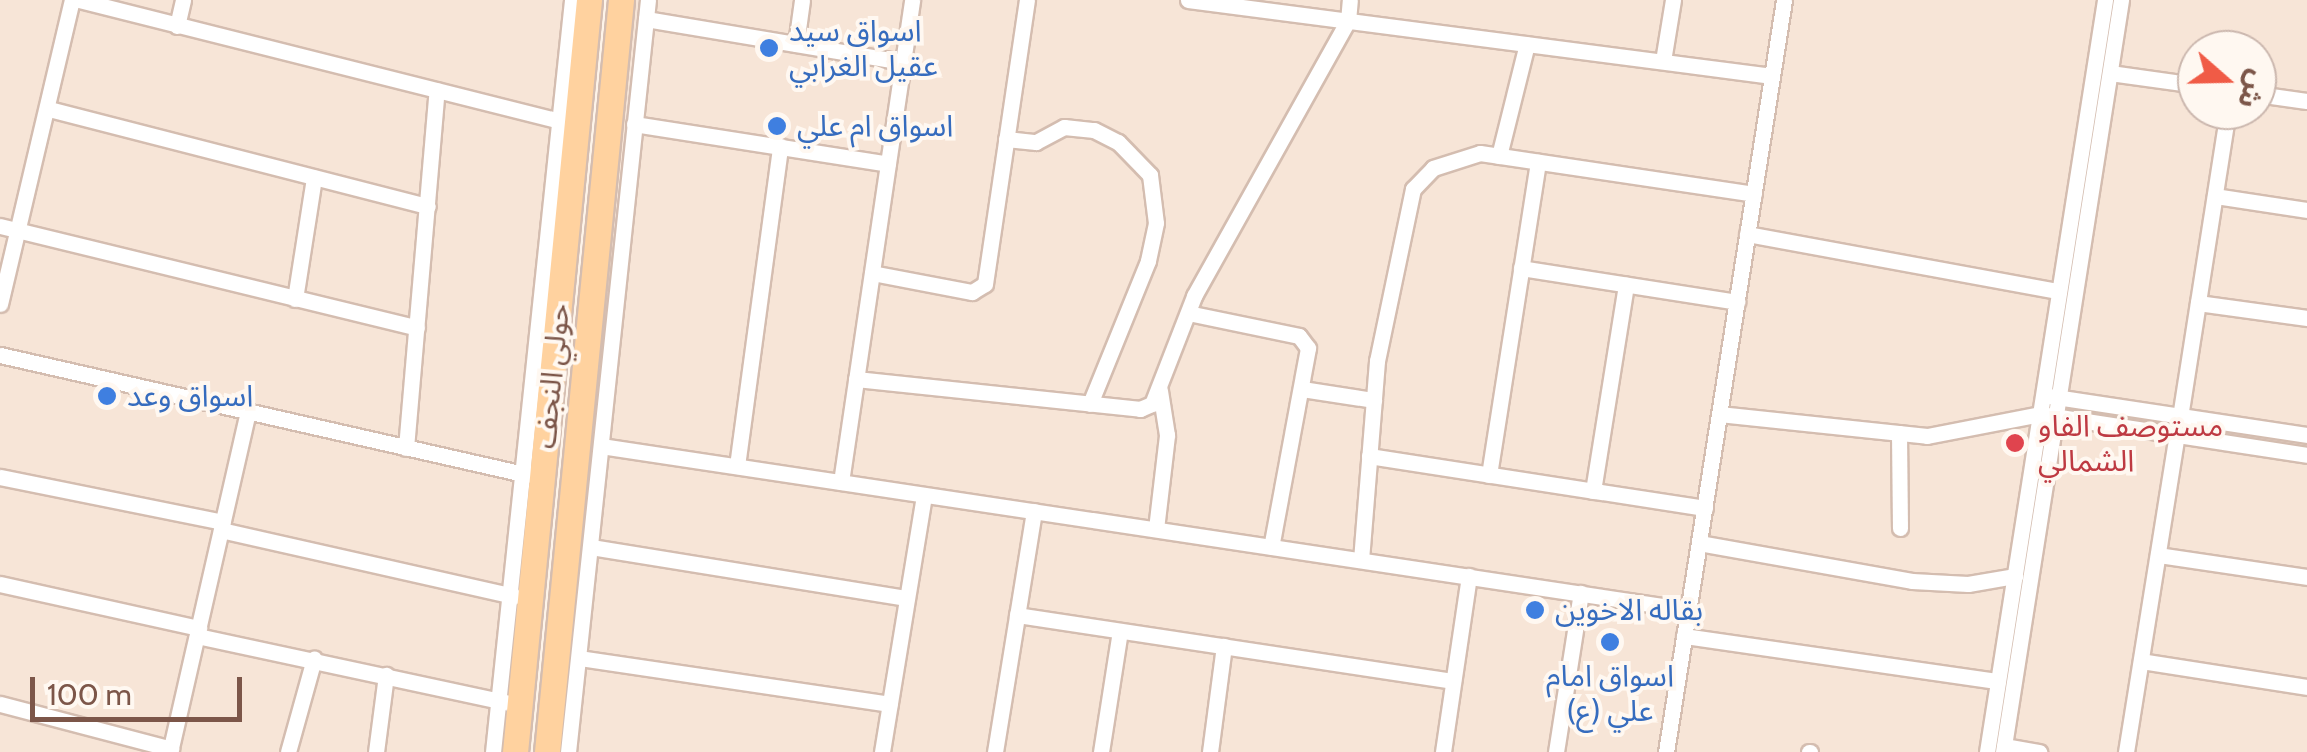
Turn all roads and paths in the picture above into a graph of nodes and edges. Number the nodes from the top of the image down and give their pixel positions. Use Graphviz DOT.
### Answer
graph roads {
  1 [pos="75,0"];
  2 [pos="183,0"];
  3 [pos="572,0"];
  4 [pos="588,0"];
  5 [pos="621,0"];
  6 [pos="648,0"];
  7 [pos="802,0"];
  8 [pos="912,0"];
  9 [pos="1027,0"];
  10 [pos="1188,0"];
  11 [pos="1350,0"];
  12 [pos="1673,0"];
  13 [pos="1784,0"];
  14 [pos="2105,0"];
  15 [pos="2121,0"];
  16 [pos="1237,3"];
  17 [pos="646,19"];
  18 [pos="1348,20"];
  19 [pos="177,26"];
  20 [pos="796,44"];
  21 [pos="1527,44"];
  22 [pos="903,62"];
  23 [pos="1664,62"];
  24 [pos="2110,73"];
  25 [pos="1772,76"];
  26 [pos="2177,83"];
  27 [pos="437,90"];
  28 [pos="2277,97"];
  29 [pos="2307,101"];
  30 [pos="48,109"];
  31 [pos="568,123"];
  32 [pos="634,124"];
  33 [pos="2225,130"];
  34 [pos="1006,139"];
  35 [pos="780,146"];
  36 [pos="1499,156"];
  37 [pos="1538,162"];
  38 [pos="888,164"];
  39 [pos="314,177"];
  40 [pos="1754,194"];
  41 [pos="2215,196"];
  42 [pos="428,206"];
  43 [pos="2307,210"];
  44 [pos="0,226"];
  45 [pos="18,230"];
  46 [pos="1747,234"];
  47 [pos="556,245"];
  48 [pos="1521,268"];
  49 [pos="872,273"];
  50 [pos="1626,284"];
  51 [pos="2059,291"];
  52 [pos="295,299"];
  53 [pos="1737,302"];
  54 [pos="2198,303"];
  55 [pos="0,304"];
  56 [pos="1188,313"];
  57 [pos="2307,318"];
  58 [pos="559,319"];
  59 [pos="589,326"];
  60 [pos="417,328"];
  61 [pos="0,355"];
  62 [pos="856,379"];
  63 [pos="552,382"];
  64 [pos="584,384"];
  65 [pos="1302,389"];
  66 [pos="1160,391"];
  67 [pos="2050,397"];
  68 [pos="1374,400"];
  69 [pos="1090,404"];
  70 [pos="248,412"];
  71 [pos="1719,414"];
  72 [pos="2048,415"];
  73 [pos="2180,416"];
  74 [pos="1899,433"];
  75 [pos="2177,435"];
  76 [pos="2307,436"];
  77 [pos="601,446"];
  78 [pos="406,448"];
  79 [pos="2307,455"];
  80 [pos="1368,456"];
  81 [pos="737,466"];
  82 [pos="1489,475"];
  83 [pos="530,476"];
  84 [pos="0,477"];
  85 [pos="841,482"];
  86 [pos="1593,490"];
  87 [pos="924,495"];
  88 [pos="1704,508"];
  89 [pos="1034,511"];
  90 [pos="222,526"];
  91 [pos="1900,528"];
  92 [pos="1156,529"];
  93 [pos="1699,543"];
  94 [pos="590,547"];
  95 [pos="1271,547"];
  96 [pos="2158,554"];
  97 [pos="1361,560"];
  98 [pos="1469,576"];
  99 [pos="2015,576"];
  100 [pos="2307,577"];
  101 [pos="0,584"];
  102 [pos="1581,593"];
  103 [pos="519,597"];
  104 [pos="907,598"];
  105 [pos="1689,610"];
  106 [pos="1017,615"];
  107 [pos="1120,630"];
  108 [pos="198,632"];
  109 [pos="1684,636"];
  110 [pos="1224,646"];
  111 [pos="579,658"];
  112 [pos="314,660"];
  113 [pos="2141,661"];
  114 [pos="386,675"];
  115 [pos="1454,681"];
  116 [pos="1998,681"];
  117 [pos="2307,687"];
  118 [pos="509,702"];
  119 [pos="0,704"];
  120 [pos="890,704"];
  121 [pos="2003,749"];
  122 [pos="170,750"];
  123 [pos="288,752"];
  124 [pos="376,752"];
  125 [pos="493,752"];
  126 [pos="515,752"];
  127 [pos="547,752"];
  128 [pos="568,752"];
  129 [pos="882,752"];
  130 [pos="995,752"];
  131 [pos="1101,752"];
  132 [pos="1210,752"];
  133 [pos="1443,752"];
  134 [pos="1556,752"];
  135 [pos="1666,752"];
  136 [pos="1987,752"];
  137 [pos="2039,752"];
  138 [pos="2126,752"];
  1 -- 19 [label="street"];
  1 -- 30 [label="street"];
  2 -- 19 [label="street"];
  3 -- 31 [label="street"];
  4 -- 31 [label="main road, حولي النجف"];
  5 -- 59 [label="main road, حولي النجف"];
  6 -- 17 [label="street"];
  7 -- 20 [label="street"];
  8 -- 22 [label="street"];
  9 -- 34 [label="street"];
  10 -- 16 [label="street"];
  11 -- 18 [label="street"];
  12 -- 23 [label="street"];
  13 -- 25 [label="street"];
  14 -- 51 [label="street"];
  15 -- 24 [label="street"];
  16 -- 18 [label="street"];
  17 -- 20 [label="street"];
  17 -- 32 [label="street"];
  18 -- 21 [label="street"];
  18 -- 56 [label="street"];
  19 -- 27 [label="street"];
  20 -- 22 [label="street"];
  21 -- 23 [label="street"];
  21 -- 36 [label="street"];
  22 -- 38 [label="street"];
  23 -- 25 [label="street"];
  24 -- 26 [label="street"];
  24 -- 67 [label="street"];
  25 -- 40 [label="street"];
  27 -- 31 [label="street"];
  27 -- 42 [label="street"];
  28 -- 29 [label="street"];
  30 -- 39 [label="street"];
  30 -- 45 [label="street"];
  31 -- 47 [label="main road, حولي النجف"];
  32 -- 35 [label="street"];
  32 -- 77 [label="street"];
  33 -- 41 [label="street"];
  34 -- 49 [label="street"];
  34 -- 69 [label="street"];
  35 -- 38 [label="street"];
  35 -- 81 [label="street"];
  36 -- 37 [label="street"];
  36 -- 68 [label="street"];
  37 -- 40 [label="street"];
  37 -- 48 [label="street"];
  38 -- 49 [label="street"];
  39 -- 42 [label="street"];
  39 -- 52 [label="street"];
  40 -- 46 [label="street"];
  41 -- 43 [label="street"];
  41 -- 54 [label="street"];
  42 -- 60 [label="street"];
  44 -- 45 [label="street"];
  45 -- 52 [label="street"];
  45 -- 55 [label="street"];
  46 -- 51 [label="street"];
  46 -- 53 [label="street"];
  47 -- 58 [label="main road, حولي النجف"];
  47 -- 83 [label="street"];
  48 -- 50 [label="street"];
  48 -- 82 [label="street"];
  49 -- 62 [label="street"];
  50 -- 53 [label="street"];
  50 -- 86 [label="street"];
  51 -- 67 [label="street"];
  52 -- 60 [label="street"];
  53 -- 71 [label="street"];
  54 -- 57 [label="street"];
  54 -- 73 [label="street"];
  56 -- 65 [label="street"];
  56 -- 66 [label="street"];
  58 -- 59 [label="main road"];
  58 -- 63 [label="main road, حولي النجف"];
  59 -- 64 [label="main road, حولي النجف"];
  60 -- 78 [label="street"];
  61 -- 70 [label="street"];
  62 -- 69 [label="street"];
  62 -- 85 [label="street"];
  63 -- 64 [label="main road"];
  63 -- 83 [label="main road, حولي النجف"];
  64 -- 127 [label="main road, حولي النجف"];
  65 -- 68 [label="street"];
  65 -- 95 [label="street"];
  66 -- 69 [label="street"];
  66 -- 92 [label="street"];
  67 -- 72 [label="street"];
  67 -- 73 [label="street"];
  68 -- 80 [label="street"];
  70 -- 78 [label="street"];
  70 -- 90 [label="street"];
  71 -- 74 [label="street"];
  71 -- 88 [label="street"];
  72 -- 74 [label="street"];
  72 -- 75 [label="street"];
  72 -- 99 [label="street"];
  72 -- 121 [label="street"];
  73 -- 76 [label="street"];
  74 -- 91 [label="street"];
  75 -- 79 [label="street"];
  75 -- 96 [label="street"];
  77 -- 81 [label="street"];
  77 -- 94 [label="street"];
  78 -- 83 [label="street"];
  80 -- 82 [label="street"];
  80 -- 97 [label="street"];
  81 -- 85 [label="street"];
  82 -- 86 [label="street"];
  83 -- 103 [label="main road, حولي النجف"];
  84 -- 90 [label="street"];
  85 -- 87 [label="street"];
  86 -- 88 [label="street"];
  87 -- 89 [label="street"];
  87 -- 104 [label="street"];
  88 -- 93 [label="street"];
  89 -- 92 [label="street"];
  89 -- 106 [label="street"];
  90 -- 103 [label="street"];
  90 -- 108 [label="street"];
  92 -- 95 [label="street"];
  93 -- 99 [label="street"];
  93 -- 105 [label="street"];
  94 -- 104 [label="street"];
  94 -- 111 [label="street"];
  95 -- 97 [label="street"];
  96 -- 100 [label="street"];
  96 -- 113 [label="street"];
  97 -- 98 [label="street"];
  98 -- 102 [label="street"];
  98 -- 115 [label="street"];
  99 -- 116 [label="street"];
  101 -- 108 [label="street"];
  102 -- 105 [label="street"];
  102 -- 134 [label="street"];
  103 -- 118 [label="main road, حولي النجف"];
  104 -- 120 [label="street"];
  105 -- 109 [label="street"];
  106 -- 107 [label="street"];
  106 -- 130 [label="street"];
  107 -- 110 [label="street"];
  107 -- 131 [label="street"];
  108 -- 112 [label="street"];
  108 -- 122 [label="street"];
  109 -- 116 [label="street"];
  109 -- 135 [label="street"];
  110 -- 115 [label="street"];
  110 -- 132 [label="street"];
  111 -- 120 [label="street"];
  111 -- 128 [label="street"];
  112 -- 114 [label="street"];
  112 -- 123 [label="street"];
  113 -- 117 [label="street"];
  113 -- 138 [label="street"];
  114 -- 118 [label="street"];
  114 -- 124 [label="street"];
  115 -- 133 [label="street"];
  116 -- 136 [label="street"];
  118 -- 125 [label="street"];
  118 -- 126 [label="main road, حولي النجف"];
  119 -- 122 [label="street"];
  120 -- 129 [label="street"];
  121 -- 137 [label="street"];
}
